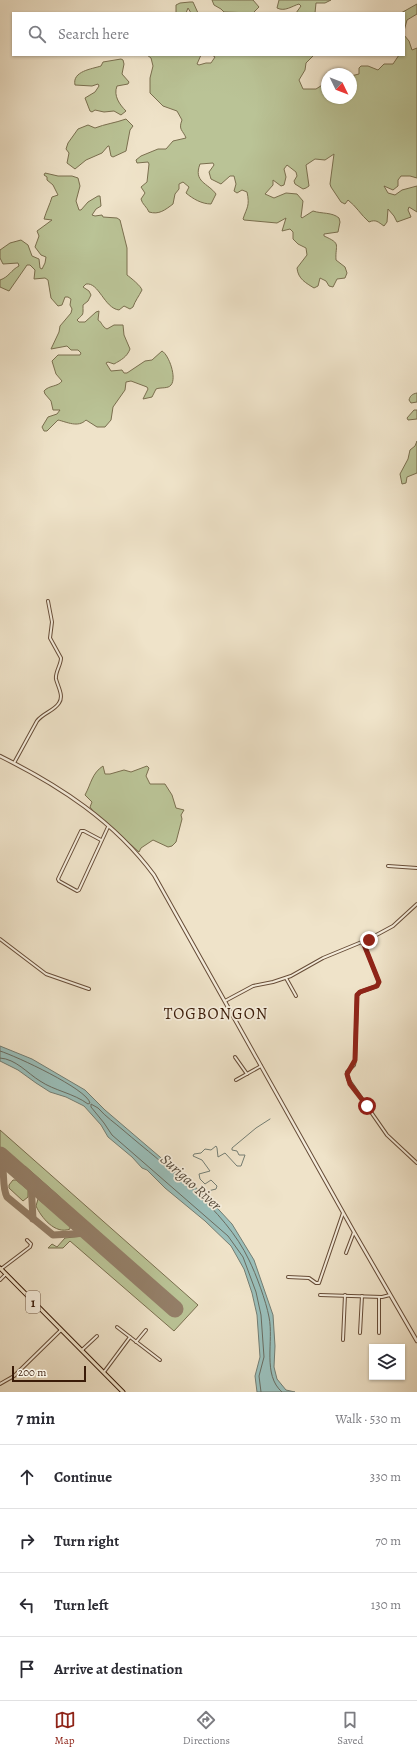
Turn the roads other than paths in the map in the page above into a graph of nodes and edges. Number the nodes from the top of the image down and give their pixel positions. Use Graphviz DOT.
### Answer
graph roads {
  1 [pos="48,600"];
  2 [pos="0,756"];
  3 [pos="14,763"];
  4 [pos="108,827"];
  5 [pos="101,840"];
  6 [pos="388,866"];
  7 [pos="417,868"];
  8 [pos="417,904"];
  9 [pos="0,939"];
  10 [pos="363,942"];
  11 [pos="286,978"];
  12 [pos="89,990"];
  13 [pos="296,996"];
  14 [pos="225,1001"];
  15 [pos="235,1057"];
  16 [pos="261,1066"];
  17 [pos="247,1074"];
  18 [pos="236,1080"];
  19 [pos="417,1163"];
  20 [pos="343,1213"];
  21 [pos="354,1232"];
  22 [pos="27,1240"];
  23 [pos="346,1253"];
  24 [pos="1,1269"];
  25 [pos="6,1274"];
  26 [pos="288,1277"];
  27 [pos="0,1280"];
  28 [pos="320,1295"];
  29 [pos="345,1295"];
  30 [pos="390,1295"];
  31 [pos="362,1296"];
  32 [pos="379,1297"];
  33 [pos="117,1327"];
  34 [pos="61,1330"];
  35 [pos="146,1330"];
  36 [pos="360,1332"];
  37 [pos="379,1333"];
  38 [pos="97,1336"];
  39 [pos="130,1337"];
  40 [pos="343,1340"];
  41 [pos="417,1341"];
  42 [pos="136,1342"];
  43 [pos="81,1351"];
  44 [pos="160,1360"];
  45 [pos="103,1372"];
  46 [pos="0,1384"];
  47 [pos="123,1392"];
  1 -- 3 [label="street"];
  2 -- 3 [label="street"];
  3 -- 4 [label="street"];
  4 -- 5 [label="street"];
  4 -- 14 [label="street"];
  5 -- 5 [label="street"];
  6 -- 7 [label="street"];
  8 -- 10 [label="street"];
  9 -- 12 [label="street"];
  10 -- 11 [label="street"];
  10 -- 19 [label="street"];
  11 -- 13 [label="street"];
  11 -- 14 [label="street"];
  14 -- 16 [label="street"];
  15 -- 17 [label="street"];
  16 -- 17 [label="street"];
  16 -- 20 [label="street"];
  17 -- 18 [label="street"];
  20 -- 21 [label="street"];
  20 -- 26 [label="street"];
  21 -- 23 [label="street"];
  21 -- 30 [label="street"];
  22 -- 24 [label="street"];
  24 -- 25 [label="highway, 1"];
  25 -- 27 [label="street"];
  25 -- 34 [label="highway, 1"];
  28 -- 29 [label="street"];
  29 -- 31 [label="street"];
  29 -- 40 [label="street"];
  30 -- 32 [label="street"];
  30 -- 41 [label="street"];
  31 -- 32 [label="street"];
  31 -- 36 [label="street"];
  32 -- 37 [label="street"];
  33 -- 39 [label="street"];
  34 -- 43 [label="highway, 1"];
  34 -- 46 [label="street"];
  35 -- 42 [label="street"];
  38 -- 43 [label="street"];
  39 -- 42 [label="street"];
  39 -- 45 [label="street"];
  42 -- 44 [label="street"];
  43 -- 45 [label="highway, 1"];
  45 -- 47 [label="highway, 1"];
}
